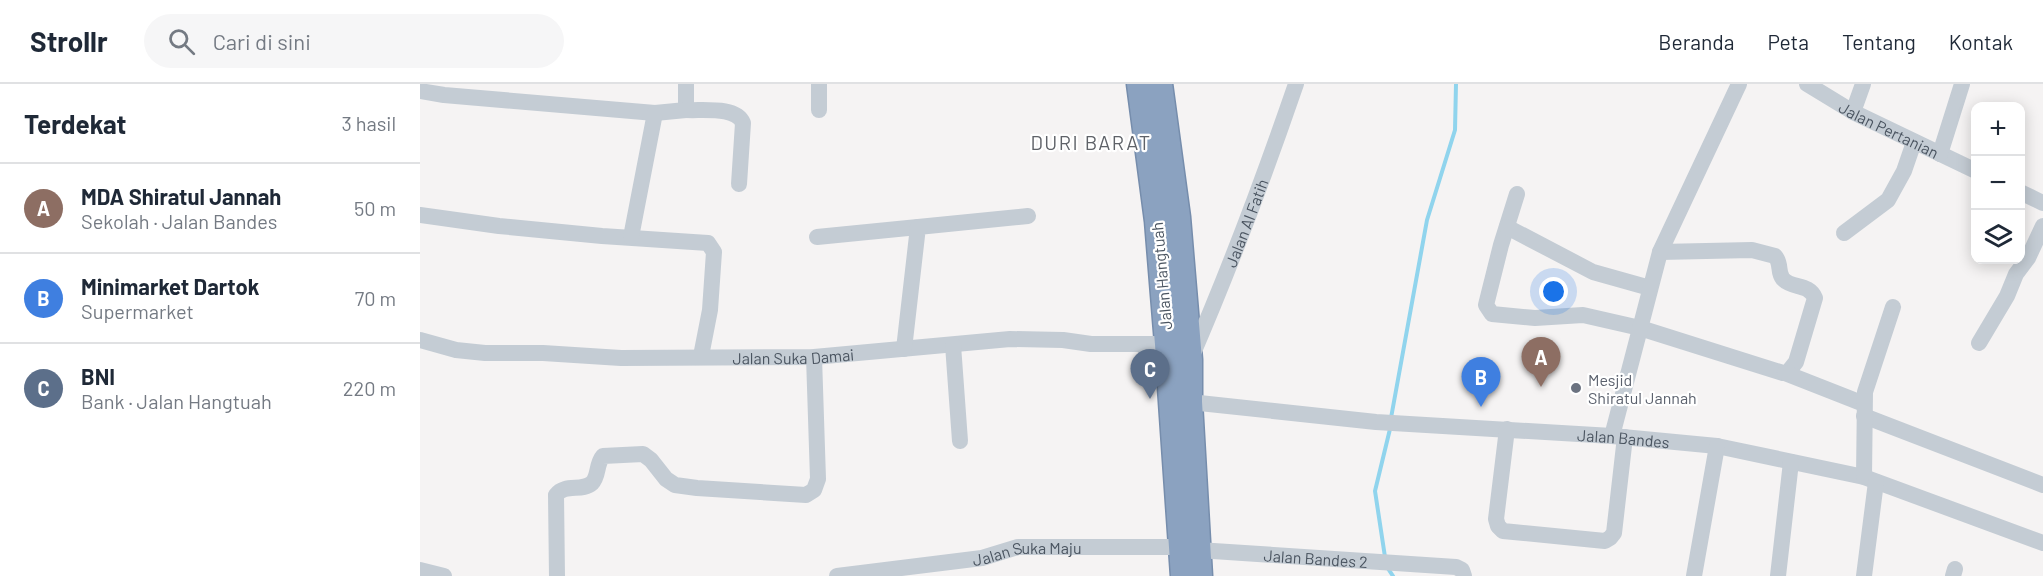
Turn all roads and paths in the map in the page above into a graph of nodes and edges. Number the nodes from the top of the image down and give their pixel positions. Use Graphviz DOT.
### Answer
graph roads {
  1 [pos="686,84"];
  2 [pos="819,84"];
  3 [pos="1139,84"];
  4 [pos="1160,84"];
  5 [pos="1296,84"];
  6 [pos="1739,84"];
  7 [pos="1807,84"];
  8 [pos="1863,84"];
  9 [pos="1962,84"];
  10 [pos="440,89"];
  11 [pos="420,91"];
  12 [pos="686,110"];
  13 [pos="819,110"];
  14 [pos="1853,112"];
  15 [pos="655,113"];
  16 [pos="1914,142"];
  17 [pos="1941,154"];
  18 [pos="1971,169"];
  19 [pos="739,184"];
  20 [pos="1517,194"];
  21 [pos="2025,194"];
  22 [pos="2043,203"];
  23 [pos="420,215"];
  24 [pos="1028,216"];
  25 [pos="2043,226"];
  26 [pos="918,227"];
  27 [pos="1507,227"];
  28 [pos="1845,233"];
  29 [pos="631,237"];
  30 [pos="817,237"];
  31 [pos="1660,252"];
  32 [pos="1650,288"];
  33 [pos="1893,307"];
  34 [pos="1640,328"];
  35 [pos="420,340"];
  36 [pos="1979,343"];
  37 [pos="1167,344"];
  38 [pos="953,345"];
  39 [pos="904,349"];
  40 [pos="701,356"];
  41 [pos="814,357"];
  42 [pos="1190,360"];
  43 [pos="1785,374"];
  44 [pos="1190,402"];
  45 [pos="1864,410"];
  46 [pos="1507,429"];
  47 [pos="1618,436"];
  48 [pos="960,441"];
  49 [pos="1717,446"];
  50 [pos="1791,462"];
  51 [pos="1870,479"];
  52 [pos="2043,485"];
  53 [pos="1185,486"];
  54 [pos="2043,543"];
  55 [pos="1190,548"];
  56 [pos="420,570"];
  57 [pos="444,576"];
  58 [pos="557,576"];
  59 [pos="837,576"];
  60 [pos="1183,576"];
  61 [pos="1200,576"];
  62 [pos="1464,576"];
  63 [pos="1694,576"];
  64 [pos="1778,576"];
  65 [pos="1864,576"];
  1 -- 12 [label="street"];
  2 -- 13 [label="street"];
  3 -- 37 [label="highway, Jalan Hangtuah"];
  4 -- 42 [label="highway, Jalan Hangtuah"];
  5 -- 42 [label="street, Jalan Al Fatih"];
  6 -- 31 [label="street"];
  7 -- 14 [label="street, Jalan Pertanian"];
  8 -- 14 [label="street"];
  9 -- 17 [label="street"];
  10 -- 11 [label="street"];
  10 -- 15 [label="street"];
  12 -- 15 [label="street"];
  12 -- 19 [label="street"];
  14 -- 16 [label="street, Jalan Pertanian"];
  15 -- 29 [label="street"];
  16 -- 17 [label="street, Jalan Pertanian"];
  16 -- 28 [label="street"];
  17 -- 18 [label="street, Jalan Pertanian"];
  20 -- 27 [label="street"];
  21 -- 22 [label="street"];
  23 -- 29 [label="street"];
  24 -- 26 [label="street"];
  25 -- 36 [label="street"];
  26 -- 30 [label="street"];
  26 -- 39 [label="street"];
  27 -- 32 [label="street"];
  27 -- 34 [label="street"];
  29 -- 40 [label="street"];
  31 -- 32 [label="street"];
  31 -- 43 [label="street"];
  32 -- 34 [label="street"];
  33 -- 45 [label="street"];
  34 -- 43 [label="street"];
  34 -- 47 [label="street"];
  35 -- 40 [label="street, Jalan Suka Damai"];
  37 -- 38 [label="street, Jalan Suka Damai"];
  37 -- 53 [label="highway, Jalan Hangtuah"];
  38 -- 39 [label="street, Jalan Suka Damai"];
  38 -- 48 [label="street"];
  39 -- 41 [label="street, Jalan Suka Damai"];
  40 -- 41 [label="street, Jalan Suka Damai"];
  41 -- 58 [label="street"];
  42 -- 44 [label="highway, Jalan Hangtuah"];
  43 -- 45 [label="street"];
  44 -- 46 [label="street, Jalan Bandes"];
  44 -- 53 [label="highway, Jalan Hangtuah"];
  45 -- 51 [label="street"];
  45 -- 52 [label="street"];
  46 -- 47 [label="street, Jalan Bandes"];
  46 -- 47 [label="street"];
  47 -- 49 [label="street, Jalan Bandes"];
  49 -- 50 [label="street, Jalan Bandes"];
  49 -- 63 [label="street"];
  50 -- 51 [label="street, Jalan Bandes"];
  50 -- 64 [label="street"];
  51 -- 54 [label="street, Jalan Bandes"];
  51 -- 65 [label="street"];
  53 -- 55 [label="highway, Jalan Hangtuah"];
  55 -- 59 [label="street, Jalan Suka Maju"];
  55 -- 60 [label="highway, Jalan Hangtuah"];
  55 -- 61 [label="highway, Jalan Hangtuah"];
  55 -- 62 [label="street, Jalan Bandes 2"];
  56 -- 57 [label="street"];
}
